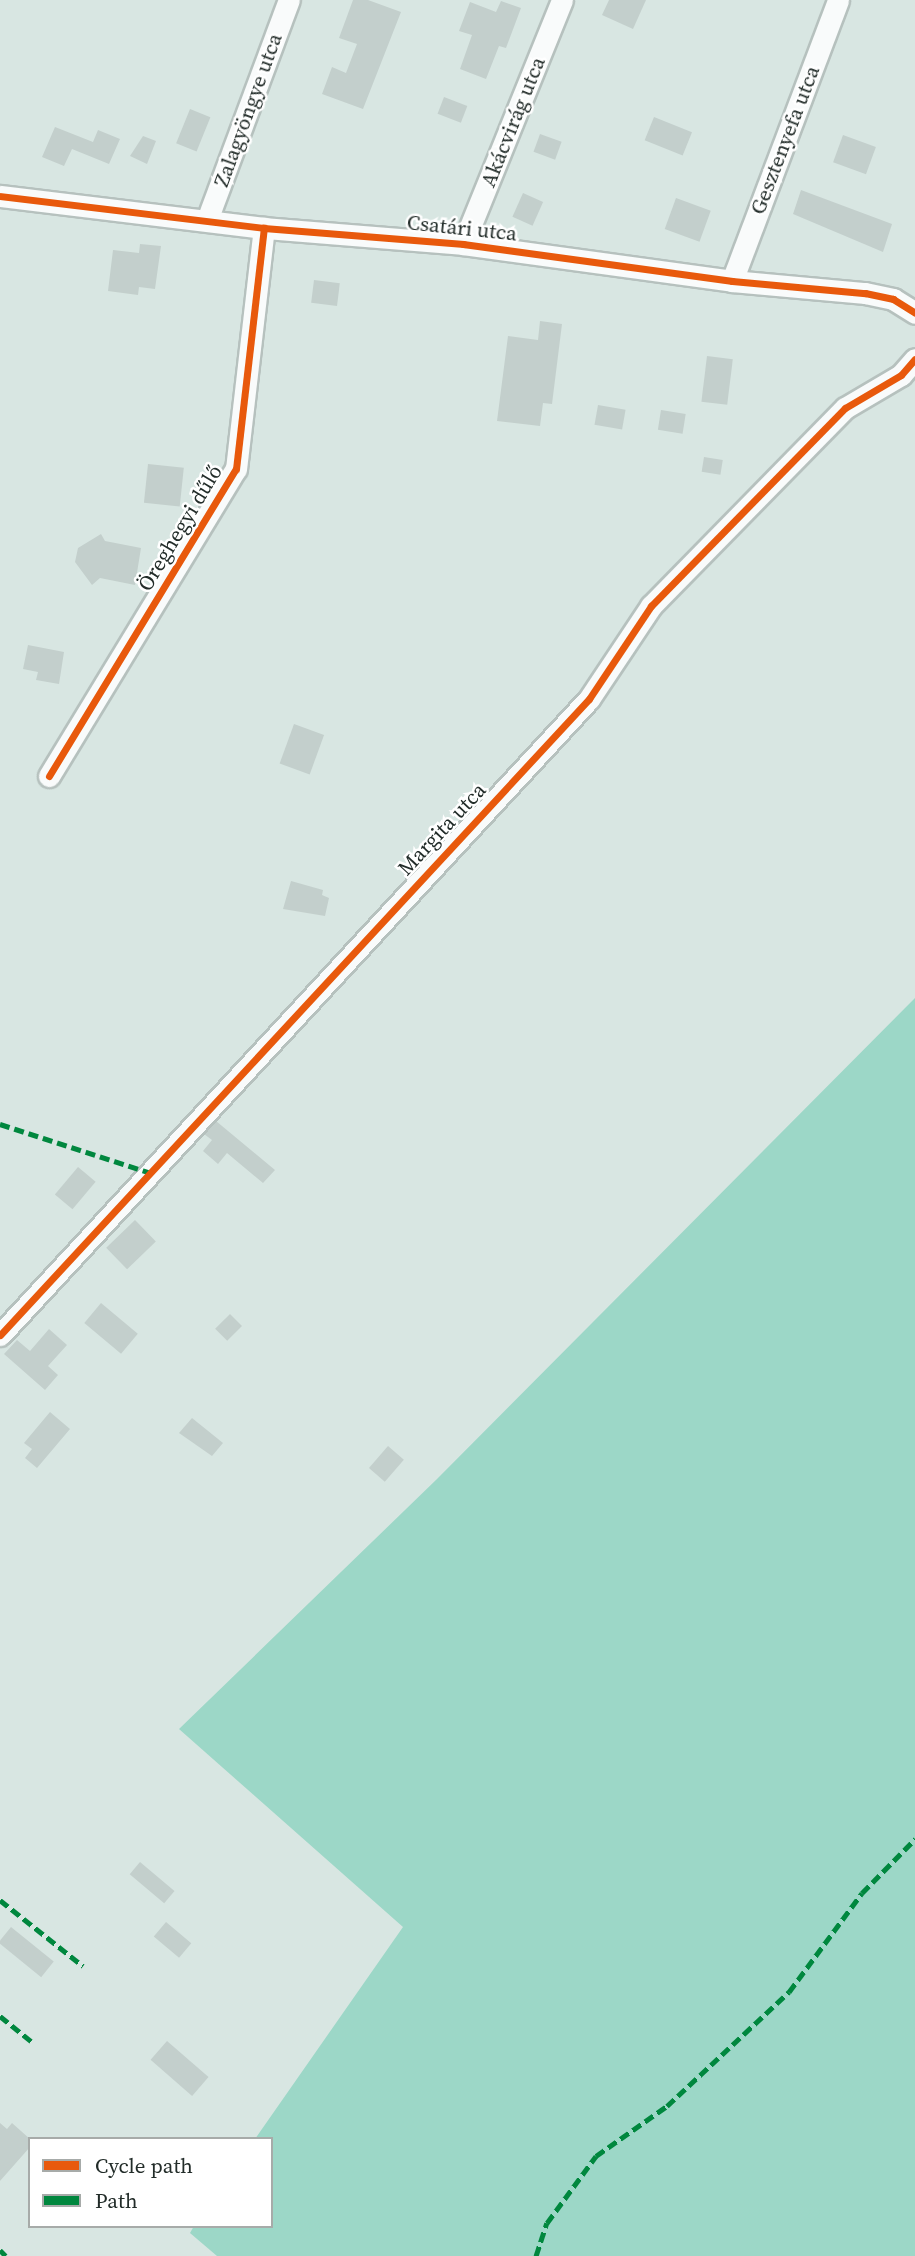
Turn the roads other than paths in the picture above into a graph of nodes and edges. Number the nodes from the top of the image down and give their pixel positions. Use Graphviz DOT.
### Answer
graph roads {
  1 [pos="289,0"];
  2 [pos="562,0"];
  3 [pos="838,0"];
  4 [pos="0,196"];
  5 [pos="207,220"];
  6 [pos="264,228"];
  7 [pos="463,244"];
  8 [pos="732,281"];
  9 [pos="915,313"];
  10 [pos="915,359"];
  11 [pos="49,776"];
  12 [pos="0,1335"];
  1 -- 5 [label="street, Zalagyöngye utca"];
  2 -- 7 [label="street, Akácvirág utca"];
  3 -- 8 [label="street, Gesztenyefa utca"];
  4 -- 5 [label="street, Csatári utca"];
  5 -- 6 [label="street, Csatári utca"];
  6 -- 7 [label="street, Csatári utca"];
  6 -- 11 [label="street, Öreghegyi dűlő"];
  7 -- 8 [label="street, Csatári utca"];
  8 -- 9 [label="street, Csatári utca"];
  10 -- 12 [label="street, Margita utca"];
}
